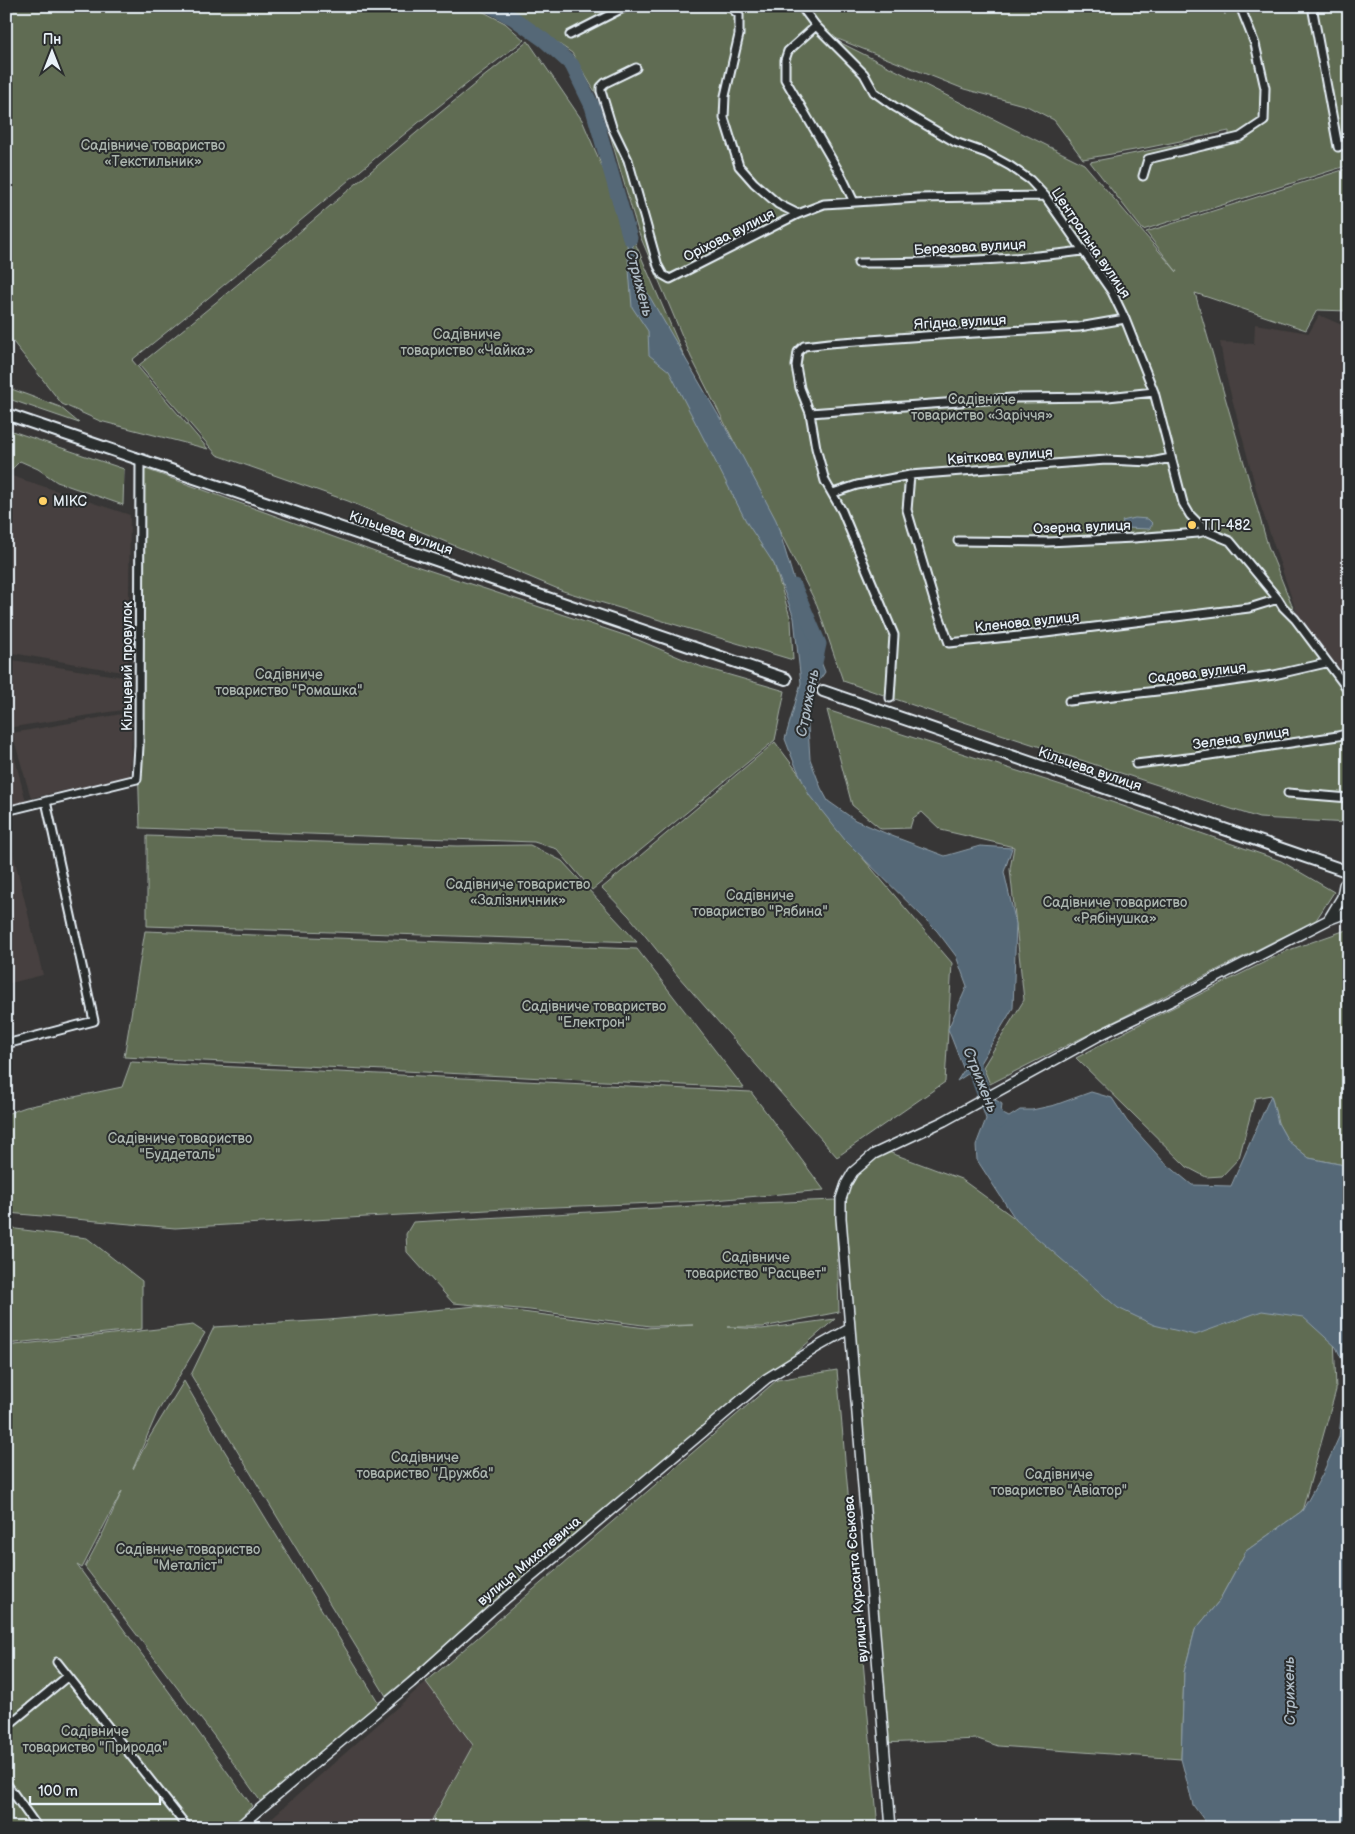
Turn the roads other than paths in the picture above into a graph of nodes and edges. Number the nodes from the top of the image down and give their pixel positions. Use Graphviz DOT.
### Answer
graph roads {
  1 [pos="627,6"];
  2 [pos="729,6"];
  3 [pos="801,6"];
  4 [pos="1240,6"];
  5 [pos="1312,6"];
  6 [pos="816,26"];
  7 [pos="570,36"];
  8 [pos="636,68"];
  9 [pos="1349,143"];
  10 [pos="1143,176"];
  11 [pos="1044,196"];
  12 [pos="854,202"];
  13 [pos="798,214"];
  14 [pos="1082,251"];
  15 [pos="858,263"];
  16 [pos="1126,319"];
  17 [pos="1154,392"];
  18 [pos="810,412"];
  19 [pos="6,414"];
  20 [pos="1172,458"];
  21 [pos="140,460"];
  22 [pos="910,475"];
  23 [pos="832,492"];
  24 [pos="1206,531"];
  25 [pos="958,541"];
  26 [pos="1278,599"];
  27 [pos="1326,663"];
  28 [pos="786,679"];
  29 [pos="823,691"];
  30 [pos="1349,691"];
  31 [pos="890,698"];
  32 [pos="1069,701"];
  33 [pos="1349,733"];
  34 [pos="1136,764"];
  35 [pos="1288,793"];
  36 [pos="1349,798"];
  37 [pos="46,801"];
  38 [pos="6,811"];
  39 [pos="1349,872"];
  40 [pos="1349,879"];
  41 [pos="1342,897"];
  42 [pos="1349,908"];
  43 [pos="1349,912"];
  44 [pos="1328,920"];
  45 [pos="6,1044"];
  46 [pos="849,1329"];
  47 [pos="58,1662"];
  48 [pos="68,1676"];
  49 [pos="6,1727"];
  50 [pos="6,1783"];
  51 [pos="38,1828"];
  52 [pos="188,1828"];
  53 [pos="237,1828"];
  54 [pos="891,1828"];
  1 -- 7 [label="street"];
  2 -- 13 [label="street"];
  3 -- 6 [label="street, Центральна вулиця"];
  4 -- 10 [label="street"];
  5 -- 9 [label="street"];
  6 -- 11 [label="street, Центральна вулиця"];
  6 -- 12 [label="street"];
  8 -- 13 [label="street, Оріхова вулиця"];
  11 -- 12 [label="street, Оріхова вулиця"];
  11 -- 14 [label="street, Центральна вулиця"];
  12 -- 13 [label="street, Оріхова вулиця"];
  14 -- 15 [label="street, Березова вулиця"];
  14 -- 16 [label="street, Центральна вулиця"];
  16 -- 17 [label="street, Центральна вулиця"];
  16 -- 18 [label="street, Ягідна вулиця"];
  17 -- 18 [label="street"];
  17 -- 20 [label="street, Центральна вулиця"];
  18 -- 23 [label="street"];
  19 -- 21 [label="main road, Кільцева вулиця"];
  20 -- 22 [label="street, Квіткова вулиця"];
  20 -- 24 [label="street, Центральна вулиця"];
  21 -- 28 [label="main road, Кільцева вулиця"];
  21 -- 37 [label="street, Кільцевий провулок"];
  22 -- 23 [label="street, Квіткова вулиця"];
  22 -- 26 [label="street, Кленова вулиця"];
  23 -- 31 [label="street"];
  24 -- 25 [label="street, Озерна вулиця"];
  24 -- 26 [label="street, Центральна вулиця"];
  26 -- 27 [label="street, Центральна вулиця"];
  27 -- 30 [label="street, Центральна вулиця"];
  27 -- 32 [label="street, Садова вулиця"];
  29 -- 39 [label="main road, Кільцева вулиця"];
  33 -- 34 [label="street, Зелена вулиця"];
  35 -- 36 [label="street"];
  37 -- 38 [label="street, Кільцевий провулок"];
  37 -- 45 [label="street"];
  40 -- 41 [label="street"];
  41 -- 42 [label="street"];
  41 -- 44 [label="street"];
  43 -- 44 [label="street, вулиця Курсанта Єськова"];
  44 -- 46 [label="street, вулиця Курсанта Єськова"];
  46 -- 53 [label="street, вулиця Михалевича"];
  46 -- 54 [label="street, вулиця Курсанта Єськова"];
  47 -- 48 [label="street"];
  48 -- 49 [label="street"];
  48 -- 52 [label="street"];
  50 -- 51 [label="street"];
}
